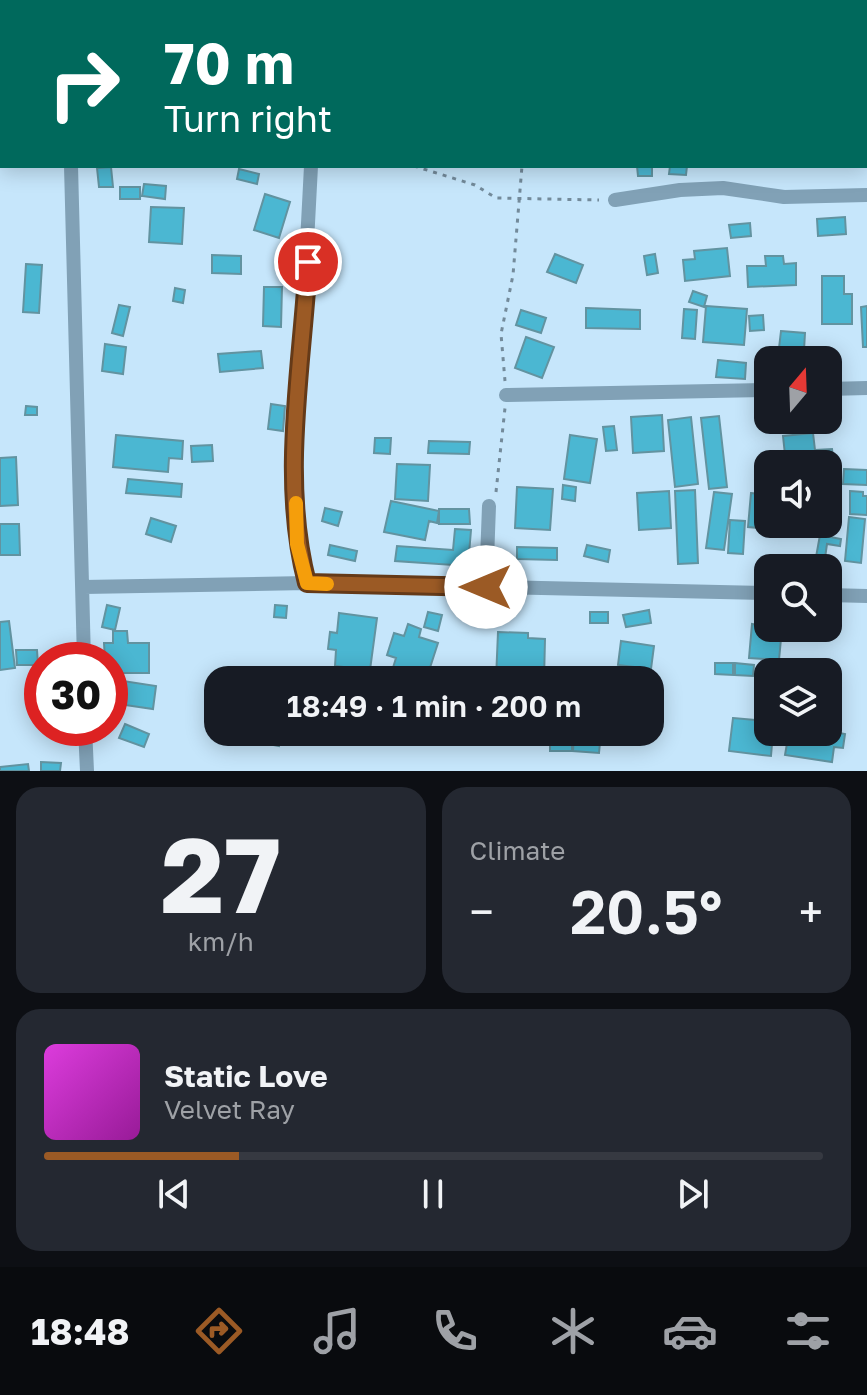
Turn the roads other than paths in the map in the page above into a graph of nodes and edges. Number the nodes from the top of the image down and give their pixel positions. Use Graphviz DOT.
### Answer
graph roads {
  1 [pos="71,168"];
  2 [pos="311,168"];
  3 [pos="867,195"];
  4 [pos="615,200"];
  5 [pos="867,388"];
  6 [pos="842,389"];
  7 [pos="754,390"];
  8 [pos="506,395"];
  9 [pos="489,506"];
  10 [pos="307,583"];
  11 [pos="84,587"];
  12 [pos="486,587"];
  13 [pos="754,593"];
  14 [pos="842,595"];
  15 [pos="867,596"];
  16 [pos="84,642"];
  17 [pos="86,746"];
  18 [pos="87,771"];
  1 -- 11 [label="street"];
  2 -- 10 [label="street"];
  3 -- 4 [label="street"];
  5 -- 6 [label="street"];
  7 -- 8 [label="street"];
  9 -- 12 [label="street"];
  10 -- 11 [label="street"];
  10 -- 12 [label="street"];
  11 -- 16 [label="street"];
  12 -- 13 [label="street"];
  14 -- 15 [label="street"];
  17 -- 18 [label="street"];
}
